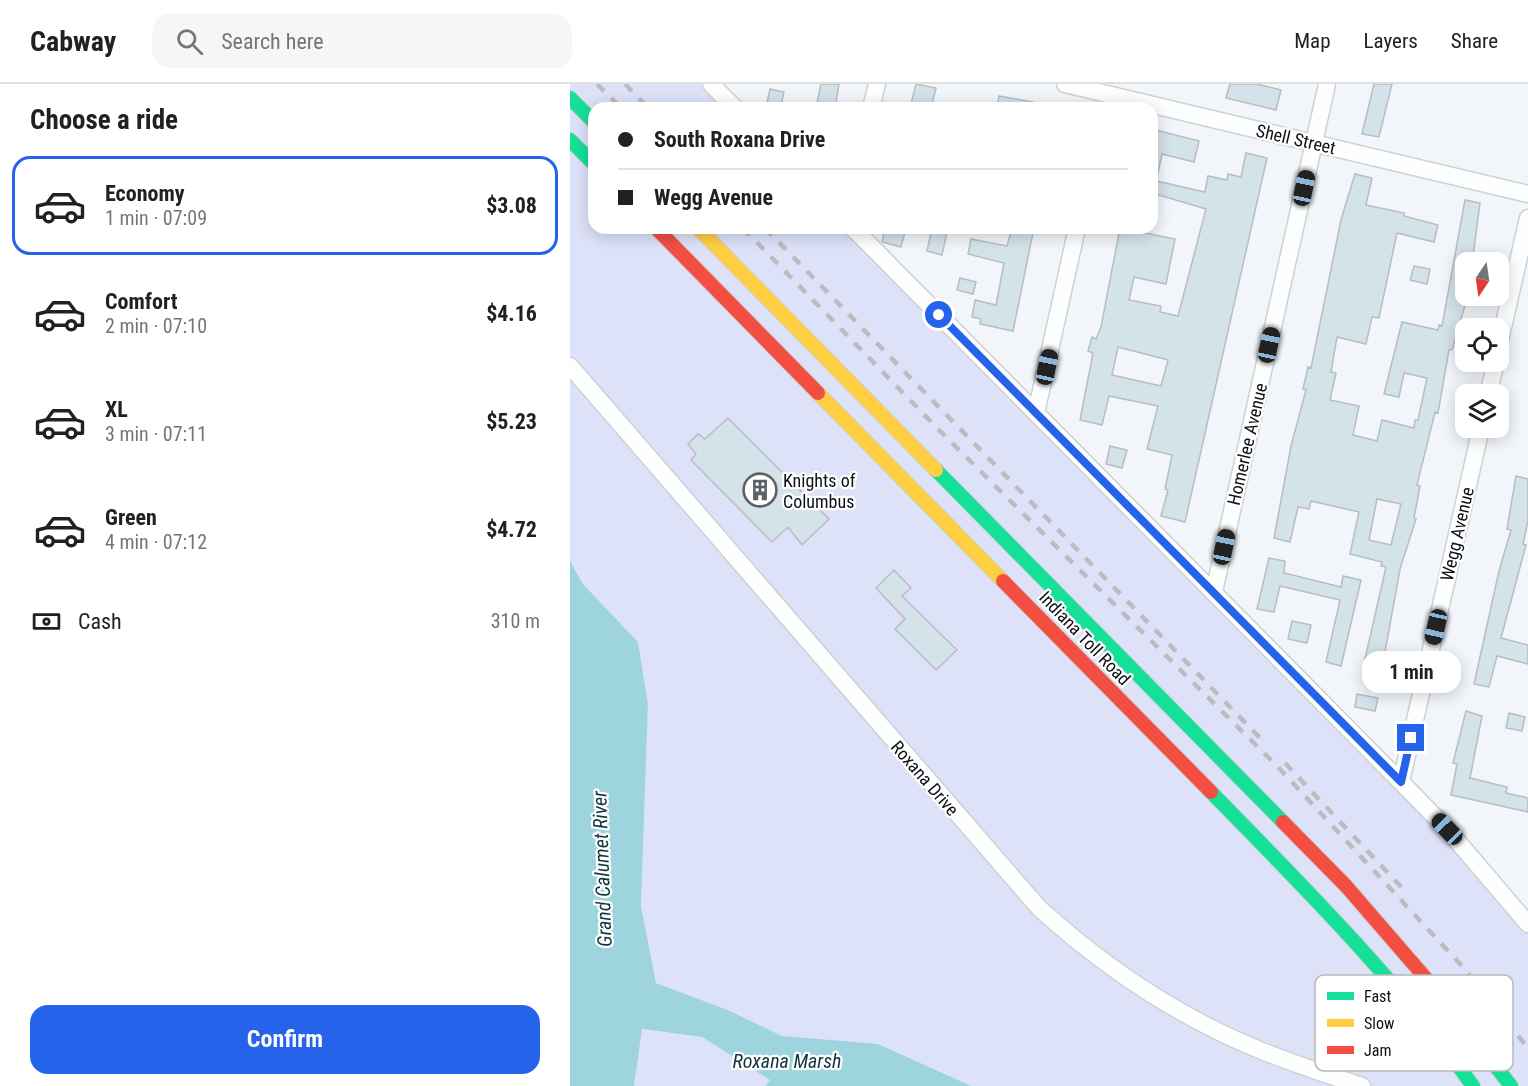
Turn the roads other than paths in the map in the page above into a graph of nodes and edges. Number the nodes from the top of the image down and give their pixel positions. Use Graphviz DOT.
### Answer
graph roads {
  1 [pos="711,84"];
  2 [pos="877,84"];
  3 [pos="1065,84"];
  4 [pos="1327,84"];
  5 [pos="1106,95"];
  6 [pos="570,98"];
  7 [pos="729,102"];
  8 [pos="873,102"];
  9 [pos="1136,102"];
  10 [pos="1158,107"];
  11 [pos="588,116"];
  12 [pos="570,140"];
  13 [pos="1314,144"];
  14 [pos="588,159"];
  15 [pos="1528,194"];
  16 [pos="1528,218"];
  17 [pos="662,234"];
  18 [pos="704,234"];
  19 [pos="859,234"];
  20 [pos="1076,234"];
  21 [pos="1505,318"];
  22 [pos="570,366"];
  23 [pos="1036,413"];
  24 [pos="1479,438"];
  25 [pos="1214,592"];
  26 [pos="1401,782"];
  27 [pos="1528,924"];
  28 [pos="1383,975"];
  29 [pos="1425,975"];
  30 [pos="1315,1070"];
  31 [pos="1319,1071"];
  32 [pos="1462,1071"];
  33 [pos="1500,1071"];
  34 [pos="1362,1086"];
  35 [pos="1473,1086"];
  36 [pos="1511,1086"];
  1 -- 7 [label="street"];
  2 -- 8 [label="street"];
  3 -- 5 [label="street, Shell Street"];
  4 -- 13 [label="street, Homerlee Avenue"];
  5 -- 9 [label="street, Shell Street"];
  6 -- 11 [label="highway"];
  10 -- 13 [label="street, Shell Street"];
  12 -- 14 [label="highway"];
  13 -- 15 [label="street, Shell Street"];
  13 -- 25 [label="street, Homerlee Avenue"];
  16 -- 21 [label="street"];
  17 -- 28 [label="highway, Indiana Toll Road"];
  18 -- 29 [label="highway, Indiana Toll Road"];
  19 -- 23 [label="street"];
  20 -- 23 [label="street"];
  22 -- 30 [label="street, Roxana Drive"];
  23 -- 25 [label="street"];
  24 -- 26 [label="street, Wegg Avenue"];
  25 -- 26 [label="street"];
  26 -- 27 [label="street"];
  31 -- 34 [label="street, Roxana Drive"];
  32 -- 35 [label="highway, Indiana Toll Road"];
  33 -- 36 [label="highway, Indiana Toll Road"];
}
